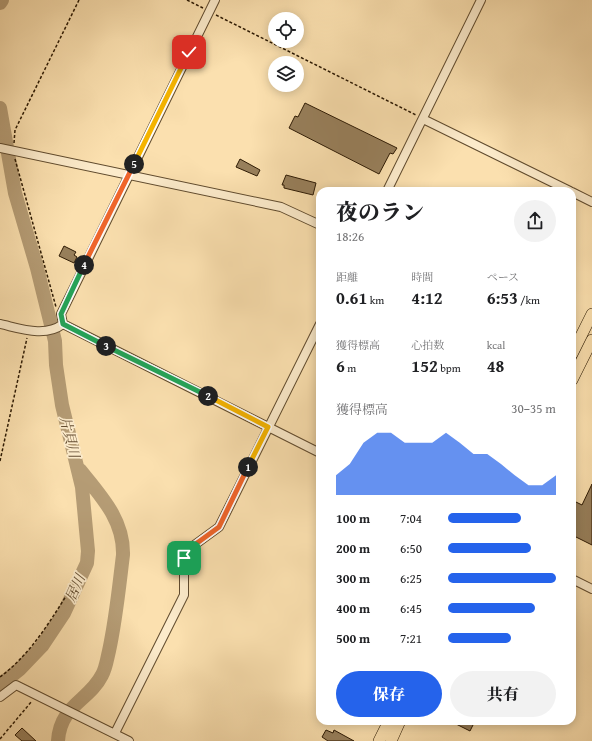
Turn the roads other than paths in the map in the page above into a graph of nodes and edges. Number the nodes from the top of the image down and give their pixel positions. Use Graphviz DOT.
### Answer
graph roads {
  1 [pos="215,0"];
  2 [pos="481,0"];
  3 [pos="423,119"];
  4 [pos="0,148"];
  5 [pos="128,175"];
  6 [pos="389,187"];
  7 [pos="561,187"];
  8 [pos="576,194"];
  9 [pos="592,202"];
  10 [pos="316,223"];
  11 [pos="592,314"];
  12 [pos="0,324"];
  13 [pos="61,326"];
  14 [pos="316,332"];
  15 [pos="592,340"];
  16 [pos="576,346"];
  17 [pos="576,372"];
  18 [pos="268,427"];
  19 [pos="316,451"];
  20 [pos="576,581"];
  21 [pos="592,589"];
  22 [pos="0,698"];
  23 [pos="387,725"];
  24 [pos="398,725"];
  25 [pos="115,733"];
  26 [pos="129,741"];
  27 [pos="379,741"];
  28 [pos="391,741"];
  1 -- 5 [label="street"];
  2 -- 3 [label="street"];
  3 -- 6 [label="street"];
  3 -- 7 [label="street"];
  4 -- 5 [label="street"];
  5 -- 10 [label="street"];
  5 -- 13 [label="street"];
  8 -- 9 [label="street"];
  11 -- 16 [label="highway"];
  12 -- 13 [label="street"];
  13 -- 18 [label="street"];
  14 -- 18 [label="street"];
  15 -- 17 [label="highway"];
  18 -- 19 [label="street"];
  18 -- 25 [label="street"];
  20 -- 21 [label="street"];
  22 -- 25 [label="street"];
  23 -- 27 [label="highway"];
  24 -- 28 [label="highway"];
  25 -- 26 [label="street"];
}
